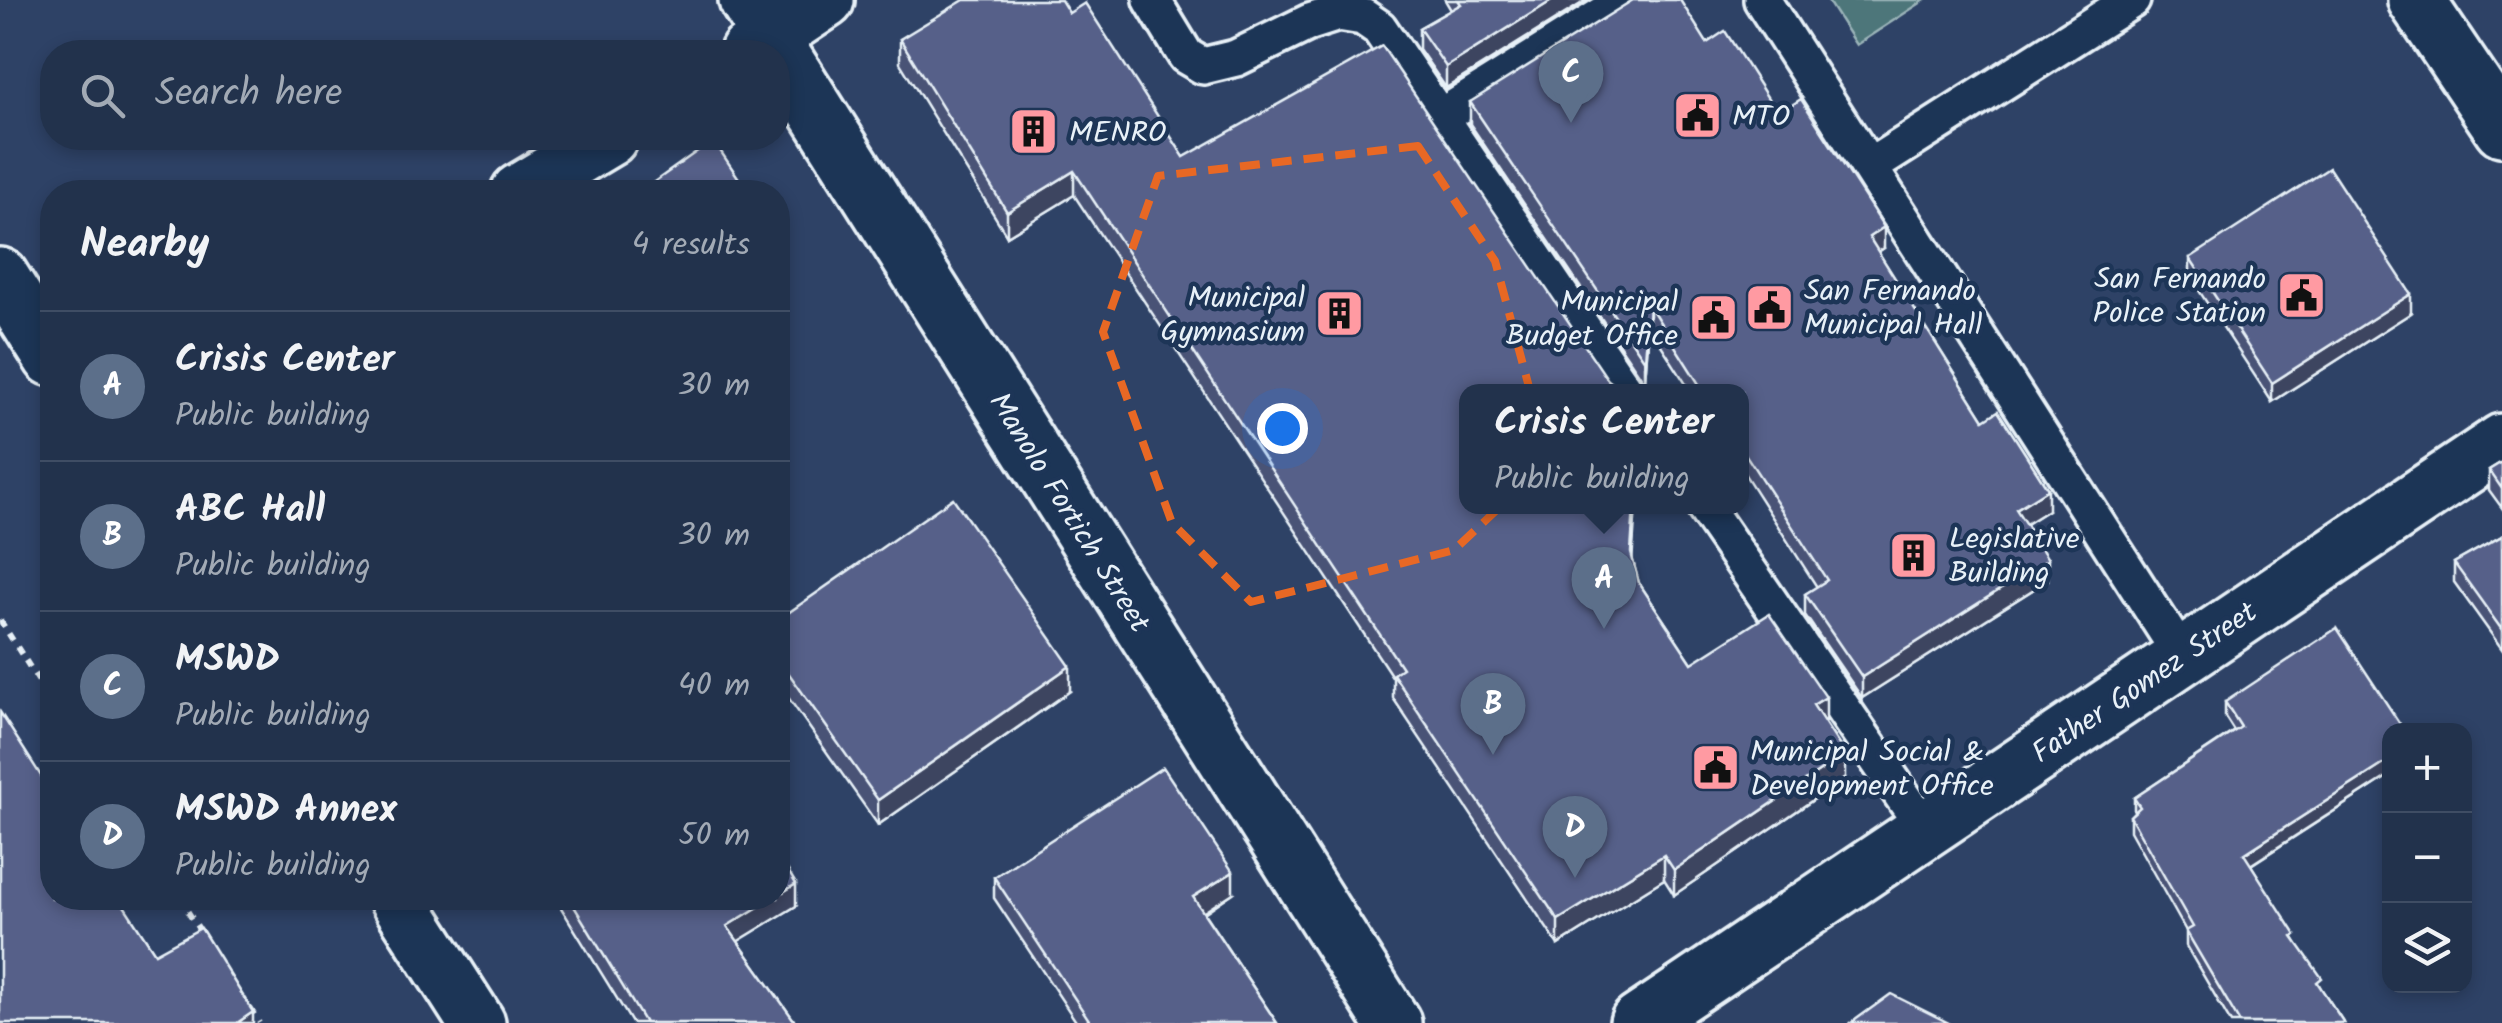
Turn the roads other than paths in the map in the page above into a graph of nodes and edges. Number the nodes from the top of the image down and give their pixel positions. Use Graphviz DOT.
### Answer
graph roads {
  1 [pos="826,0"];
  2 [pos="1152,0"];
  3 [pos="1627,0"];
  4 [pos="1762,0"];
  5 [pos="2132,0"];
  6 [pos="2416,0"];
  7 [pos="755,30"];
  8 [pos="790,84"];
  9 [pos="1440,117"];
  10 [pos="2502,128"];
  11 [pos="589,150"];
  12 [pos="1871,166"];
  13 [pos="539,180"];
  14 [pos="0,276"];
  15 [pos="40,339"];
  16 [pos="1621,384"];
  17 [pos="2502,442"];
  18 [pos="1709,514"];
  19 [pos="2182,656"];
  20 [pos="1926,830"];
  21 [pos="405,910"];
  22 [pos="477,1023"];
  23 [pos="1393,1023"];
  24 [pos="1638,1023"];
  1 -- 7 [label="main road"];
  2 -- 9 [label="lane"];
  3 -- 9 [label="lane"];
  4 -- 12 [label="lane"];
  5 -- 12 [label="lane"];
  6 -- 10 [label="main road"];
  8 -- 23 [label="main road, Manolo Fortich Street"];
  9 -- 16 [label="lane"];
  11 -- 13 [label="main road"];
  12 -- 19 [label="lane"];
  14 -- 15 [label="main road"];
  17 -- 19 [label="main road, Father Gomez Street"];
  18 -- 20 [label="lane"];
  19 -- 20 [label="main road, Father Gomez Street"];
  20 -- 24 [label="main road, Father Gomez Street"];
  21 -- 22 [label="main road"];
}
